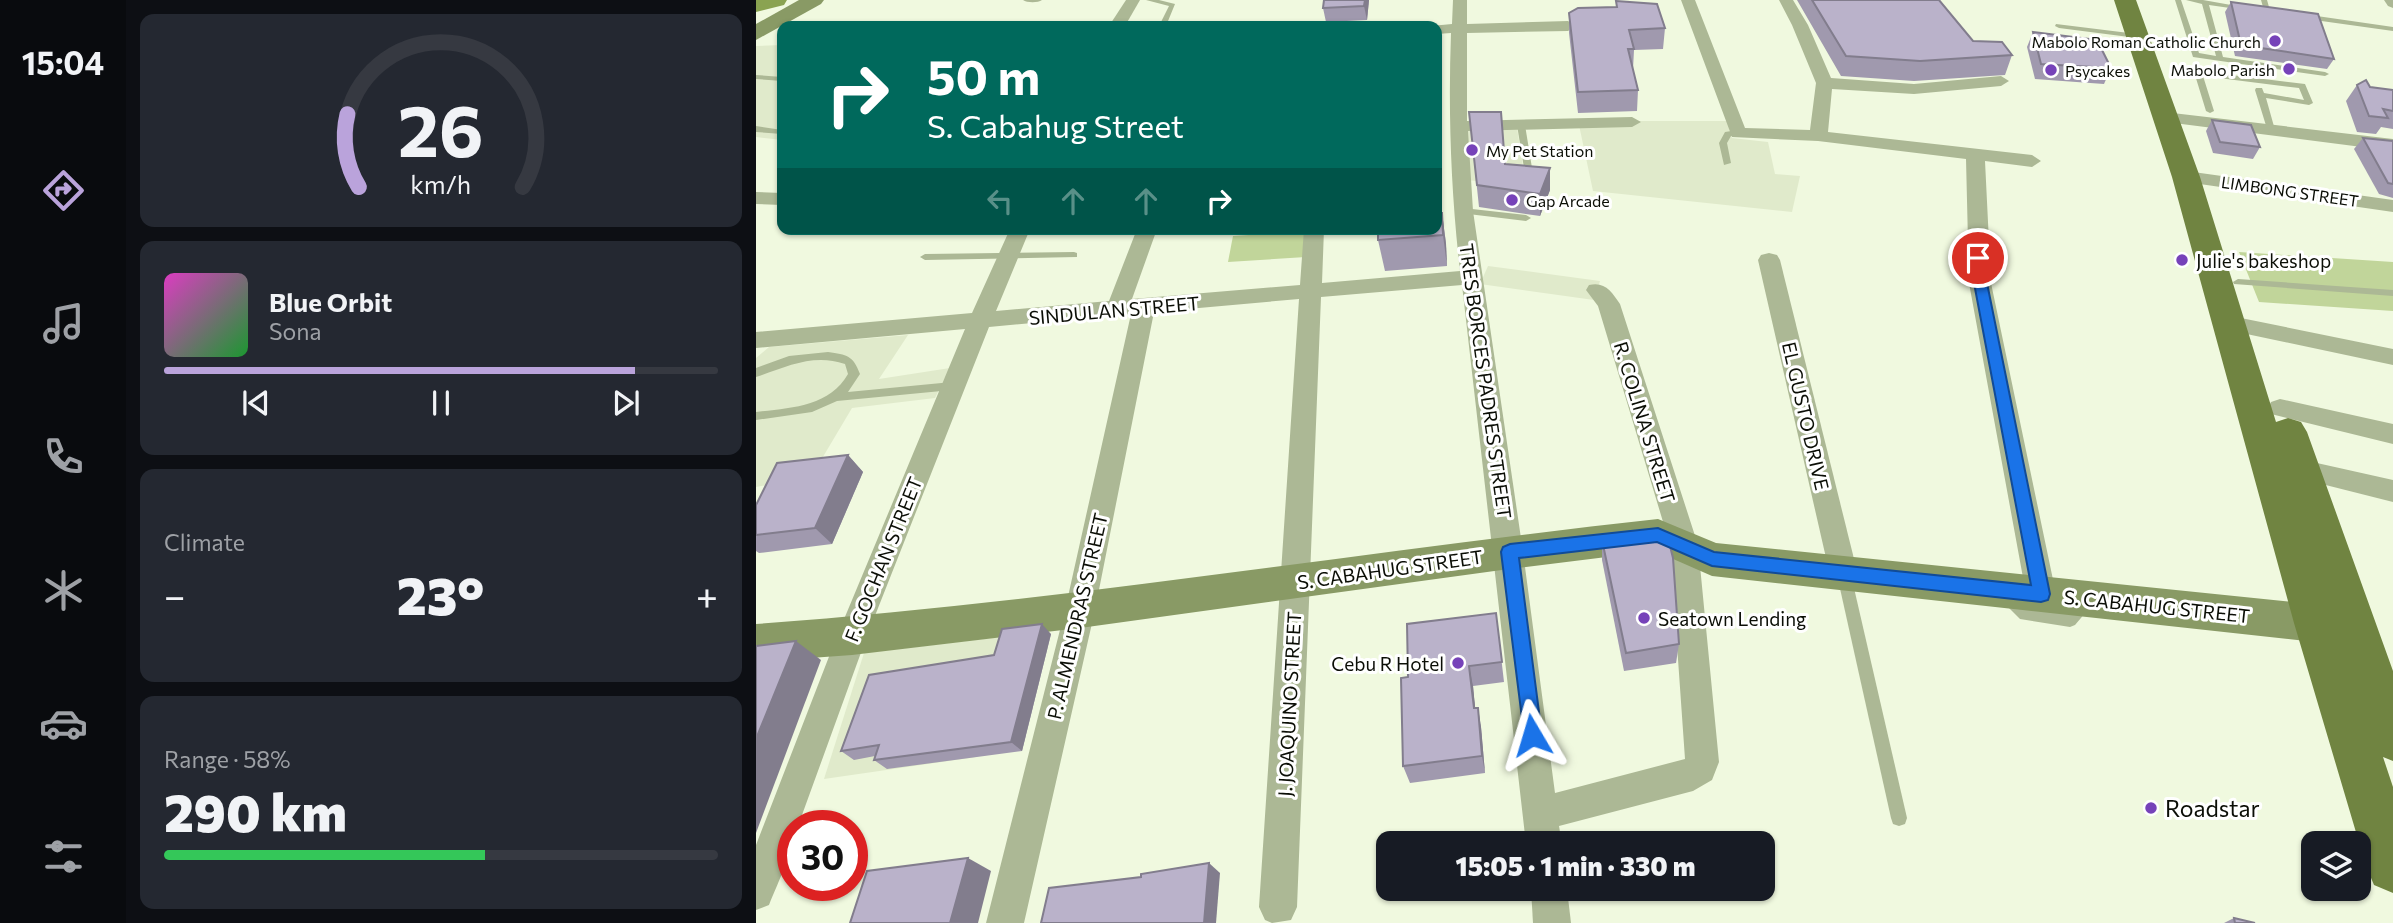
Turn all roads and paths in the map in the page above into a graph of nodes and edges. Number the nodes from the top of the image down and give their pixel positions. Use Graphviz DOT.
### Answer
graph roads {
  1 [pos="814,0"];
  2 [pos="1026,0"];
  3 [pos="1039,0"];
  4 [pos="1133,0"];
  5 [pos="1149,0"];
  6 [pos="1460,0"];
  7 [pos="1688,0"];
  8 [pos="1786,0"];
  9 [pos="2125,0"];
  10 [pos="2142,0"];
  11 [pos="2178,0"];
  12 [pos="2189,0"];
  13 [pos="2264,0"];
  14 [pos="2205,3"];
  15 [pos="2268,12"];
  16 [pos="2280,13"];
  17 [pos="2293,15"];
  18 [pos="1120,21"];
  19 [pos="1165,21"];
  20 [pos="1568,26"];
  21 [pos="2059,26"];
  22 [pos="1458,28"];
  23 [pos="759,29"];
  24 [pos="1442,29"];
  25 [pos="2393,29"];
  26 [pos="2137,36"];
  27 [pos="2220,58"];
  28 [pos="2248,63"];
  29 [pos="2298,70"];
  30 [pos="2326,74"];
  31 [pos="756,77"];
  32 [pos="777,79"];
  33 [pos="2255,79"];
  34 [pos="2001,81"];
  35 [pos="1824,83"];
  36 [pos="2302,86"];
  37 [pos="2261,95"];
  38 [pos="1457,100"];
  39 [pos="1442,101"];
  40 [pos="2187,116"];
  41 [pos="1632,122"];
  42 [pos="1521,125"];
  43 [pos="1458,126"];
  44 [pos="756,129"];
  45 [pos="2271,130"];
  46 [pos="777,131"];
  47 [pos="1738,133"];
  48 [pos="1818,136"];
  49 [pos="2393,145"];
  50 [pos="1975,154"];
  51 [pos="2032,161"];
  52 [pos="1727,163"];
  53 [pos="1528,168"];
  54 [pos="2196,178"];
  55 [pos="756,198"];
  56 [pos="777,199"];
  57 [pos="2393,206"];
  58 [pos="1463,211"];
  59 [pos="1526,218"];
  60 [pos="1017,235"];
  61 [pos="1145,235"];
  62 [pos="1314,235"];
  63 [pos="1074,255"];
  64 [pos="1007,256"];
  65 [pos="925,257"];
  66 [pos="1769,260"];
  67 [pos="1471,277"];
  68 [pos="2238,282"];
  69 [pos="1597,290"];
  70 [pos="1312,292"];
  71 [pos="2393,292"];
  72 [pos="1144,307"];
  73 [pos="1116,310"];
  74 [pos="978,322"];
  75 [pos="2242,326"];
  76 [pos="756,340"];
  77 [pos="2393,357"];
  78 [pos="756,373"];
  79 [pos="951,386"];
  80 [pos="835,397"];
  81 [pos="2280,408"];
  82 [pos="756,416"];
  83 [pos="2393,434"];
  84 [pos="2299,470"];
  85 [pos="2393,491"];
  86 [pos="1684,545"];
  87 [pos="1510,552"];
  88 [pos="1843,571"];
  89 [pos="1296,583"];
  90 [pos="1994,589"];
  91 [pos="2041,594"];
  92 [pos="2091,600"];
  93 [pos="1080,610"];
  94 [pos="2335,625"];
  95 [pos="852,636"];
  96 [pos="756,643"];
  97 [pos="2393,738"];
  98 [pos="1541,814"];
  99 [pos="1899,818"];
  100 [pos="1543,831"];
  101 [pos="2393,866"];
  102 [pos="756,892"];
  103 [pos="1550,901"];
  104 [pos="1278,906"];
  105 [pos="1004,923"];
  106 [pos="1552,923"];
  1 -- 23 [label="street"];
  2 -- 3 [label="lane"];
  4 -- 18 [label="street"];
  5 -- 19 [label="lane"];
  6 -- 22 [label="street, TRES BORCES PADRES STREET"];
  7 -- 47 [label="street"];
  8 -- 35 [label="street"];
  9 -- 26 [label="main road"];
  10 -- 40 [label="main road"];
  11 -- 27 [label="lane"];
  12 -- 14 [label="lane"];
  13 -- 15 [label="lane"];
  14 -- 15 [label="lane"];
  14 -- 27 [label="lane"];
  15 -- 16 [label="lane"];
  17 -- 25 [label="lane"];
  20 -- 22 [label="street"];
  21 -- 26 [label="lane"];
  22 -- 24 [label="street"];
  22 -- 38 [label="street, TRES BORCES PADRES STREET"];
  26 -- 40 [label="main road"];
  27 -- 28 [label="lane"];
  28 -- 29 [label="lane"];
  28 -- 33 [label="lane"];
  29 -- 30 [label="lane"];
  29 -- 36 [label="lane"];
  31 -- 32 [label="lane"];
  33 -- 36 [label="lane"];
  33 -- 37 [label="lane"];
  33 -- 40 [label="lane"];
  34 -- 35 [label="street"];
  35 -- 48 [label="street"];
  36 -- 37 [label="lane"];
  37 -- 45 [label="lane"];
  38 -- 39 [label="street"];
  38 -- 43 [label="street, TRES BORCES PADRES STREET"];
  40 -- 45 [label="street"];
  40 -- 54 [label="main road"];
  41 -- 42 [label="street"];
  42 -- 43 [label="street"];
  42 -- 53 [label="lane"];
  43 -- 58 [label="street, TRES BORCES PADRES STREET"];
  44 -- 46 [label="lane"];
  45 -- 49 [label="street"];
  47 -- 48 [label="street"];
  47 -- 52 [label="lane"];
  48 -- 50 [label="street"];
  50 -- 51 [label="street"];
  50 -- 91 [label="street"];
  54 -- 57 [label="street, LIMBONG STREET"];
  54 -- 68 [label="main road"];
  54 -- 75 [label="main road"];
  55 -- 56 [label="street"];
  58 -- 59 [label="lane"];
  58 -- 67 [label="street, TRES BORCES PADRES STREET"];
  60 -- 64 [label="street, F. GOCHAN STREET"];
  61 -- 73 [label="street"];
  62 -- 70 [label="street, J. JOAQUINO STREET"];
  63 -- 64 [label="lane"];
  64 -- 65 [label="lane"];
  64 -- 74 [label="street, F. GOCHAN STREET"];
  66 -- 88 [label="street, EL GUSTO DRIVE"];
  67 -- 70 [label="street, SINDULAN STREET"];
  67 -- 87 [label="street, TRES BORCES PADRES STREET"];
  68 -- 71 [label="lane"];
  68 -- 75 [label="main road"];
  69 -- 86 [label="street, R. COLINA STREET"];
  70 -- 72 [label="street, SINDULAN STREET"];
  70 -- 89 [label="street, J. JOAQUINO STREET"];
  72 -- 73 [label="street, SINDULAN STREET"];
  72 -- 93 [label="street, P. ALMENDRAS STREET"];
  73 -- 74 [label="street, SINDULAN STREET"];
  74 -- 76 [label="street, SINDULAN STREET"];
  74 -- 79 [label="street, F. GOCHAN STREET"];
  75 -- 77 [label="street"];
  75 -- 81 [label="main road"];
  75 -- 94 [label="main road"];
  78 -- 80 [label="lane"];
  79 -- 80 [label="lane"];
  79 -- 95 [label="street, F. GOCHAN STREET"];
  80 -- 82 [label="lane"];
  81 -- 83 [label="street"];
  81 -- 84 [label="main road"];
  84 -- 85 [label="street"];
  84 -- 94 [label="main road"];
  86 -- 87 [label="street, S. CABAHUG STREET"];
  86 -- 88 [label="street, S. CABAHUG STREET"];
  86 -- 98 [label="street, R. COLINA STREET"];
  87 -- 89 [label="street, S. CABAHUG STREET"];
  87 -- 98 [label="street, TRES BORCES PADRES STREET"];
  88 -- 90 [label="street, S. CABAHUG STREET"];
  88 -- 99 [label="lane"];
  89 -- 93 [label="street, S. CABAHUG STREET"];
  89 -- 104 [label="street, J. JOAQUINO STREET"];
  90 -- 91 [label="street, S. CABAHUG STREET"];
  90 -- 92 [label="lane"];
  91 -- 92 [label="street, S. CABAHUG STREET"];
  92 -- 94 [label="street, S. CABAHUG STREET"];
  93 -- 95 [label="street, S. CABAHUG STREET"];
  93 -- 105 [label="street, P. ALMENDRAS STREET"];
  94 -- 97 [label="main road"];
  94 -- 101 [label="main road"];
  95 -- 96 [label="street, S. CABAHUG STREET"];
  95 -- 102 [label="street, F. GOCHAN STREET"];
  98 -- 100 [label="street, TRES BORCES PADRES STREET"];
  103 -- 106 [label="street"];
}
